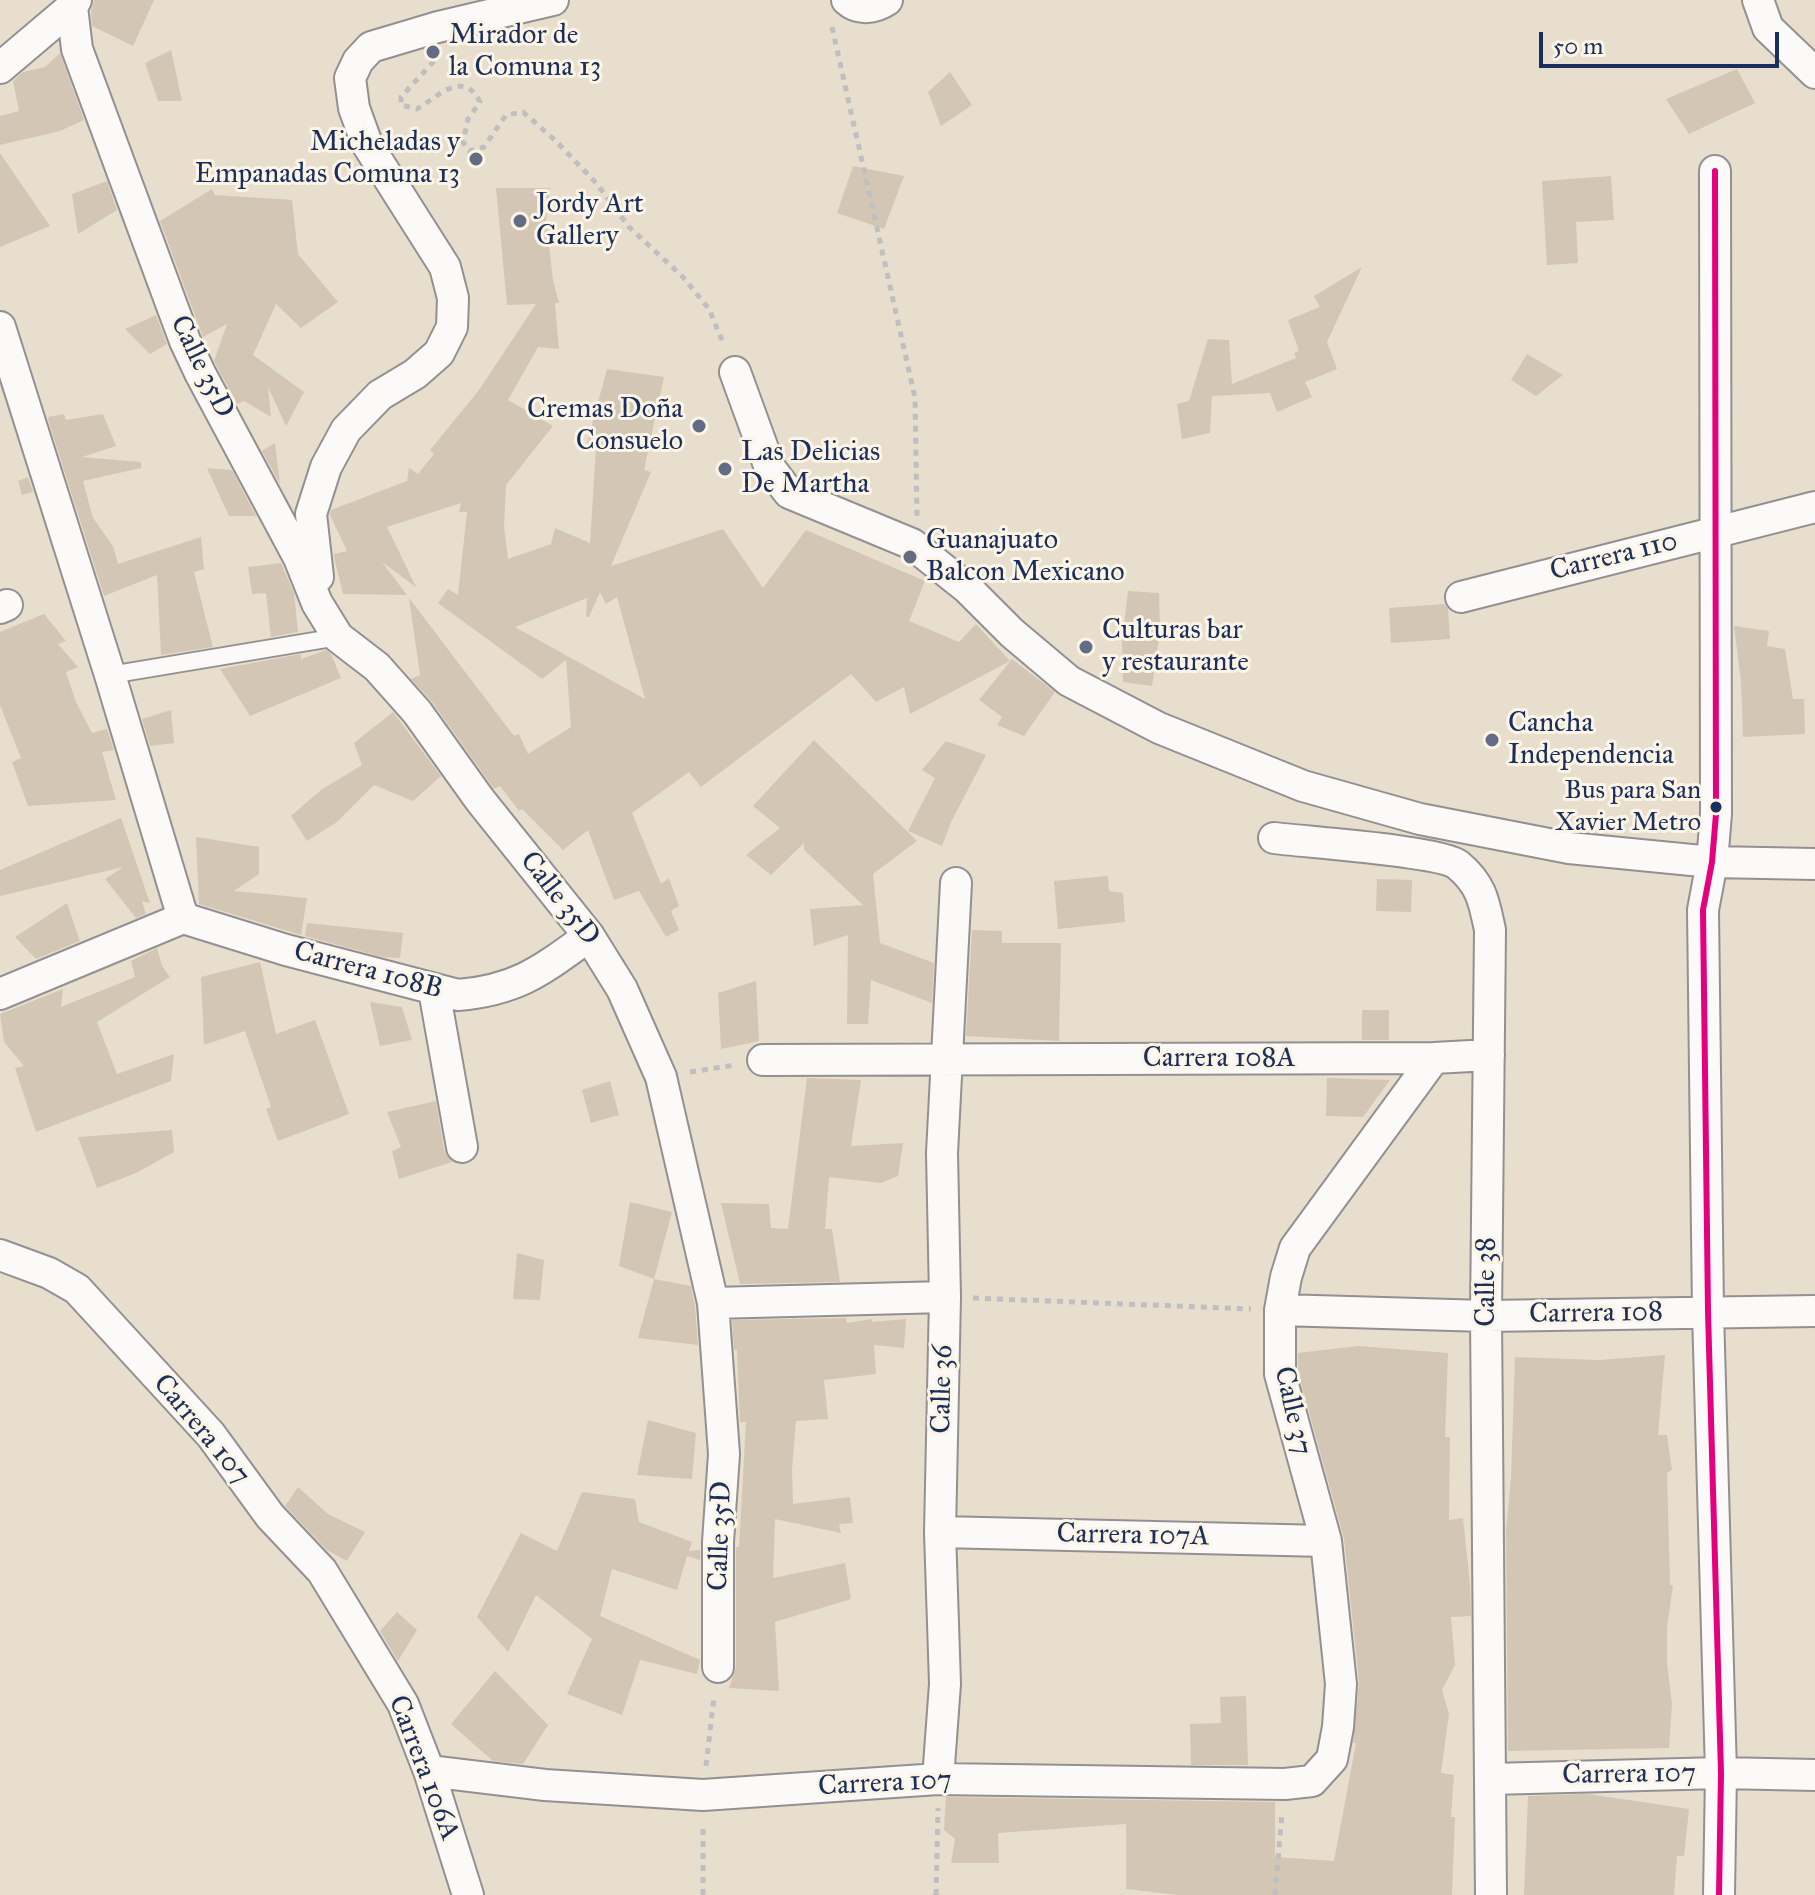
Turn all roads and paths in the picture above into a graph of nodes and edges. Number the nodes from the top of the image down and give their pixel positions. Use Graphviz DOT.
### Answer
graph roads {
  1 [pos="553,0"];
  2 [pos="887,0"];
  3 [pos="1758,0"];
  4 [pos="74,3"];
  5 [pos="838,8"];
  6 [pos="438,27"];
  7 [pos="0,68"];
  8 [pos="1815,73"];
  9 [pos="1715,171"];
  10 [pos="0,327"];
  11 [pos="735,372"];
  12 [pos="1815,507"];
  13 [pos="1714,531"];
  14 [pos="912,544"];
  15 [pos="1461,597"];
  16 [pos="317,603"];
  17 [pos="338,637"];
  18 [pos="110,675"];
  19 [pos="1274,838"];
  20 [pos="1712,862"];
  21 [pos="1815,864"];
  22 [pos="956,883"];
  23 [pos="183,918"];
  24 [pos="589,936"];
  25 [pos="434,990"];
  26 [pos="0,994"];
  27 [pos="1489,1055"];
  28 [pos="1434,1058"];
  29 [pos="763,1060"];
  30 [pos="948,1060"];
  31 [pos="661,1077"];
  32 [pos="462,1147"];
  33 [pos="0,1255"];
  34 [pos="945,1297"];
  35 [pos="713,1303"];
  36 [pos="1280,1310"];
  37 [pos="1815,1311"];
  38 [pos="1708,1312"];
  39 [pos="1486,1316"];
  40 [pos="940,1532"];
  41 [pos="1326,1541"];
  42 [pos="366,1646"];
  43 [pos="718,1667"];
  44 [pos="1332,1759"];
  45 [pos="429,1771"];
  46 [pos="1721,1773"];
  47 [pos="1815,1775"];
  48 [pos="938,1779"];
  49 [pos="1491,1779"];
  50 [pos="1285,1784"];
  51 [pos="703,1795"];
  52 [pos="468,1895"];
  53 [pos="703,1895"];
  54 [pos="936,1895"];
  55 [pos="1275,1895"];
  56 [pos="1491,1895"];
  57 [pos="1719,1895"];
  1 -- 6 [label="street"];
  2 -- 5 [label="street"];
  3 -- 8 [label="street"];
  4 -- 7 [label="street"];
  4 -- 16 [label="street, Calle 35D"];
  5 -- 14 [label="path"];
  6 -- 11 [label="path"];
  6 -- 16 [label="street"];
  9 -- 13 [label="street"];
  10 -- 18 [label="street"];
  11 -- 14 [label="street"];
  12 -- 13 [label="street, Carrera 110"];
  13 -- 15 [label="street, Carrera 110"];
  13 -- 20 [label="street"];
  14 -- 20 [label="street"];
  16 -- 17 [label="street, Calle 35D"];
  17 -- 18 [label="lane"];
  17 -- 24 [label="street, Calle 35D"];
  18 -- 23 [label="street"];
  19 -- 27 [label="street, Calle 38"];
  20 -- 21 [label="street"];
  20 -- 38 [label="street"];
  22 -- 30 [label="street, Calle 36"];
  23 -- 25 [label="street, Carrera 108B"];
  23 -- 26 [label="street"];
  24 -- 25 [label="street, Carrera 108B"];
  24 -- 31 [label="street, Calle 35D"];
  25 -- 32 [label="street"];
  27 -- 28 [label="street, Carrera 108A"];
  27 -- 39 [label="street, Calle 38"];
  28 -- 30 [label="street, Carrera 108A"];
  28 -- 36 [label="street, Calle 37"];
  29 -- 30 [label="street, Carrera 108A"];
  29 -- 31 [label="path"];
  30 -- 34 [label="street, Calle 36"];
  31 -- 35 [label="street, Calle 35D"];
  33 -- 42 [label="street, Carrera 107"];
  34 -- 35 [label="street"];
  34 -- 36 [label="path"];
  34 -- 40 [label="street, Calle 36"];
  35 -- 43 [label="street, Calle 35D"];
  36 -- 39 [label="street, Carrera 108"];
  36 -- 41 [label="street, Calle 37"];
  37 -- 38 [label="street, Carrera 108"];
  38 -- 39 [label="street, Carrera 108"];
  38 -- 46 [label="street"];
  39 -- 49 [label="street, Calle 38"];
  40 -- 41 [label="street, Carrera 107A"];
  40 -- 48 [label="street, Calle 36"];
  41 -- 44 [label="street, Calle 37"];
  42 -- 45 [label="street, Carrera 106A"];
  43 -- 51 [label="path"];
  44 -- 50 [label="street, Carrera 107"];
  45 -- 51 [label="street, Carrera 107"];
  45 -- 52 [label="street, Carrera 106A"];
  46 -- 47 [label="street, Carrera 107"];
  46 -- 49 [label="street, Carrera 107"];
  46 -- 57 [label="street"];
  48 -- 50 [label="street, Carrera 107"];
  48 -- 51 [label="street, Carrera 107"];
  48 -- 54 [label="path"];
  49 -- 56 [label="street, Calle 38"];
  50 -- 55 [label="path"];
  51 -- 53 [label="path"];
}
